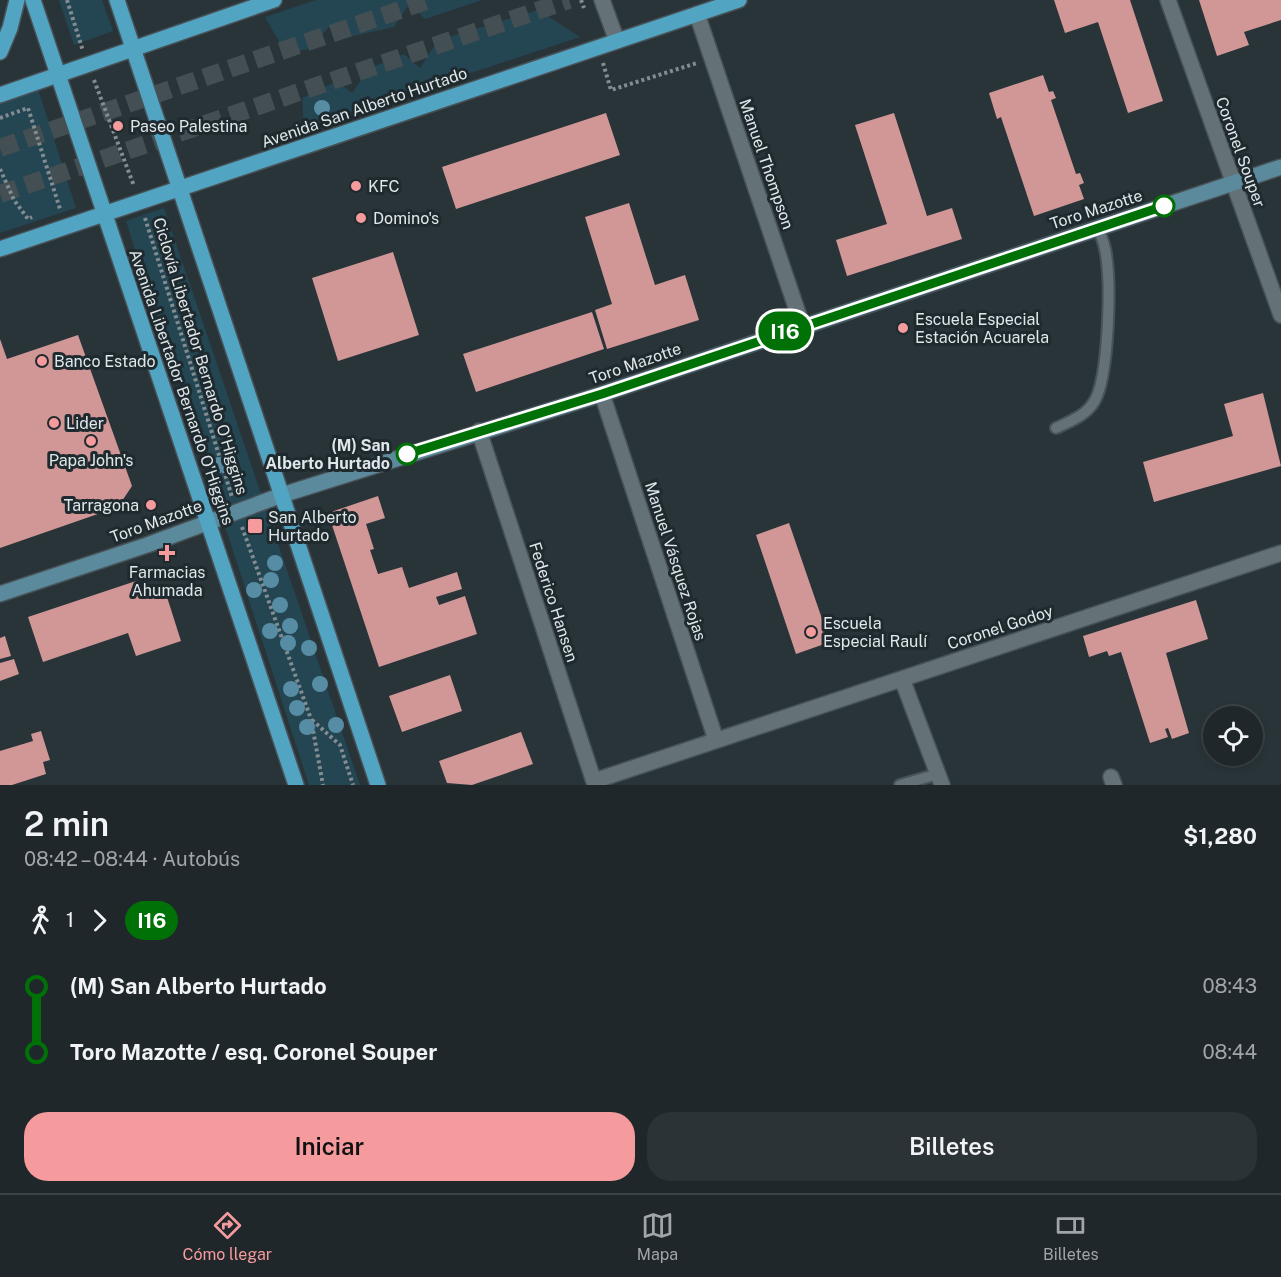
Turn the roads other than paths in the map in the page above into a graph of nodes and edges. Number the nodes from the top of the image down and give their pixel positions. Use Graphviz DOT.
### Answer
graph roads {
  1 [pos="17,0"];
  2 [pos="33,0"];
  3 [pos="117,0"];
  4 [pos="274,0"];
  5 [pos="602,0"];
  6 [pos="739,0"];
  7 [pos="1168,0"];
  8 [pos="697,14"];
  9 [pos="617,42"];
  10 [pos="133,47"];
  11 [pos="0,52"];
  12 [pos="58,74"];
  13 [pos="0,95"];
  14 [pos="1281,167"];
  15 [pos="1233,183"];
  16 [pos="180,189"];
  17 [pos="104,214"];
  18 [pos="1098,228"];
  19 [pos="0,249"];
  20 [pos="1281,315"];
  21 [pos="802,325"];
  22 [pos="602,394"];
  23 [pos="1056,428"];
  24 [pos="479,431"];
  25 [pos="282,495"];
  26 [pos="208,521"];
  27 [pos="1281,554"];
  28 [pos="0,594"];
  29 [pos="902,679"];
  30 [pos="716,740"];
  31 [pos="940,779"];
  32 [pos="595,783"];
  33 [pos="296,785"];
  34 [pos="378,785"];
  35 [pos="900,785"];
  1 -- 11 [label="main road"];
  2 -- 12 [label="main road, Avenida Libertador Bernardo O'Higgins"];
  3 -- 10 [label="main road"];
  4 -- 10 [label="main road"];
  5 -- 9 [label="street"];
  6 -- 8 [label="main road, Avenida San Alberto Hurtado"];
  7 -- 15 [label="street, Coronel Souper"];
  8 -- 9 [label="main road, Avenida San Alberto Hurtado"];
  8 -- 21 [label="street, Manuel Thompson"];
  9 -- 16 [label="main road, Avenida San Alberto Hurtado"];
  10 -- 12 [label="main road"];
  10 -- 16 [label="main road"];
  12 -- 13 [label="main road"];
  12 -- 17 [label="main road, Avenida Libertador Bernardo O'Higgins"];
  14 -- 15 [label="street, Toro Mazotte"];
  15 -- 18 [label="street, Toro Mazotte"];
  15 -- 20 [label="street, Coronel Souper"];
  16 -- 17 [label="main road, Avenida San Alberto Hurtado"];
  16 -- 25 [label="main road"];
  17 -- 19 [label="main road, Avenida San Alberto Hurtado"];
  17 -- 26 [label="main road, Avenida Libertador Bernardo O'Higgins"];
  18 -- 21 [label="street, Toro Mazotte"];
  18 -- 23 [label="lane"];
  21 -- 22 [label="street, Toro Mazotte"];
  22 -- 24 [label="street, Toro Mazotte"];
  22 -- 30 [label="street, Manuel Vásquez Rojas"];
  24 -- 25 [label="street, Toro Mazotte"];
  24 -- 32 [label="street, Federico Hansen"];
  25 -- 26 [label="street, Toro Mazotte"];
  25 -- 34 [label="main road"];
  26 -- 28 [label="street, Toro Mazotte"];
  26 -- 33 [label="main road, Avenida Libertador Bernardo O'Higgins"];
  27 -- 29 [label="street, Coronel Godoy"];
  29 -- 30 [label="street, Coronel Godoy"];
  29 -- 31 [label="street"];
  30 -- 32 [label="street, Coronel Godoy"];
  31 -- 35 [label="lane"];
}
